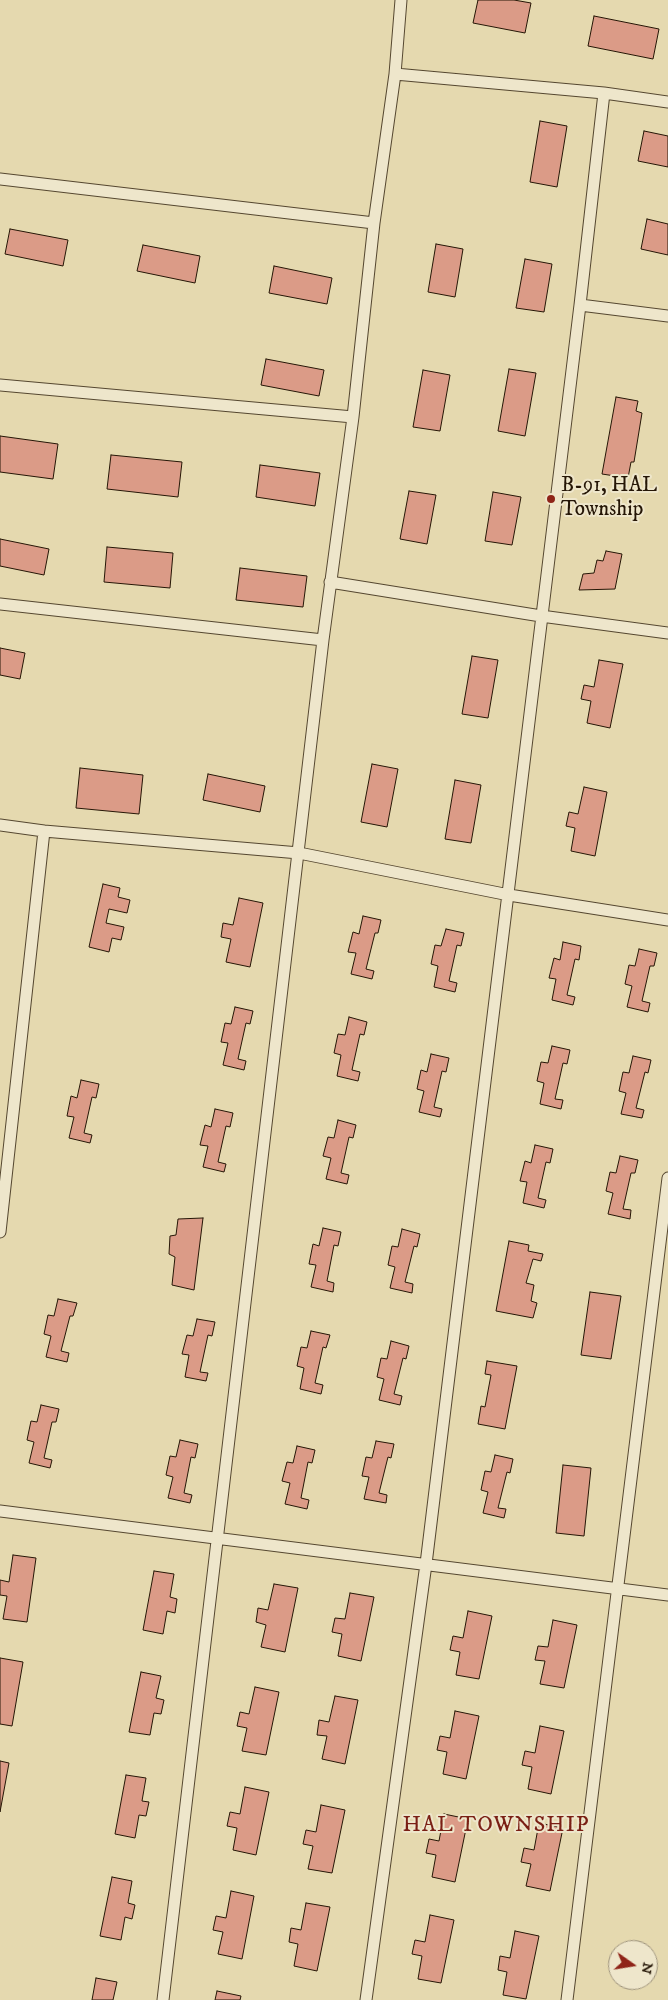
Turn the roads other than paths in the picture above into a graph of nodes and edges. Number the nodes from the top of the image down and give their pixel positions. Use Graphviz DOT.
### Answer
graph roads {
  1 [pos="401,0"];
  2 [pos="395,74"];
  3 [pos="604,93"];
  4 [pos="668,102"];
  5 [pos="0,180"];
  6 [pos="374,223"];
  7 [pos="580,305"];
  8 [pos="668,316"];
  9 [pos="0,385"];
  10 [pos="353,418"];
  11 [pos="330,582"];
  12 [pos="0,604"];
  13 [pos="541,616"];
  14 [pos="668,633"];
  15 [pos="323,640"];
  16 [pos="0,825"];
  17 [pos="44,831"];
  18 [pos="299,853"];
  19 [pos="509,894"];
  20 [pos="668,920"];
  21 [pos="668,1178"];
  22 [pos="0,1232"];
  23 [pos="0,1512"];
  24 [pos="216,1538"];
  25 [pos="426,1564"];
  26 [pos="618,1588"];
  27 [pos="668,1595"];
  28 [pos="163,2000"];
  29 [pos="366,2000"];
  30 [pos="567,2000"];
  1 -- 2 [label="lane"];
  2 -- 3 [label="lane"];
  2 -- 6 [label="lane"];
  3 -- 4 [label="lane"];
  3 -- 7 [label="lane"];
  5 -- 6 [label="lane"];
  6 -- 10 [label="lane"];
  7 -- 8 [label="lane"];
  7 -- 13 [label="lane"];
  9 -- 10 [label="lane"];
  10 -- 11 [label="lane"];
  11 -- 13 [label="lane"];
  11 -- 15 [label="lane"];
  12 -- 15 [label="lane"];
  13 -- 14 [label="lane"];
  13 -- 19 [label="lane"];
  15 -- 18 [label="lane"];
  16 -- 17 [label="lane"];
  17 -- 18 [label="lane"];
  17 -- 22 [label="lane"];
  18 -- 19 [label="lane"];
  18 -- 24 [label="lane"];
  19 -- 20 [label="lane"];
  19 -- 25 [label="lane"];
  21 -- 26 [label="lane"];
  23 -- 24 [label="lane"];
  24 -- 25 [label="lane"];
  24 -- 28 [label="lane"];
  25 -- 26 [label="lane"];
  25 -- 29 [label="lane"];
  26 -- 27 [label="lane"];
  26 -- 30 [label="lane"];
}
